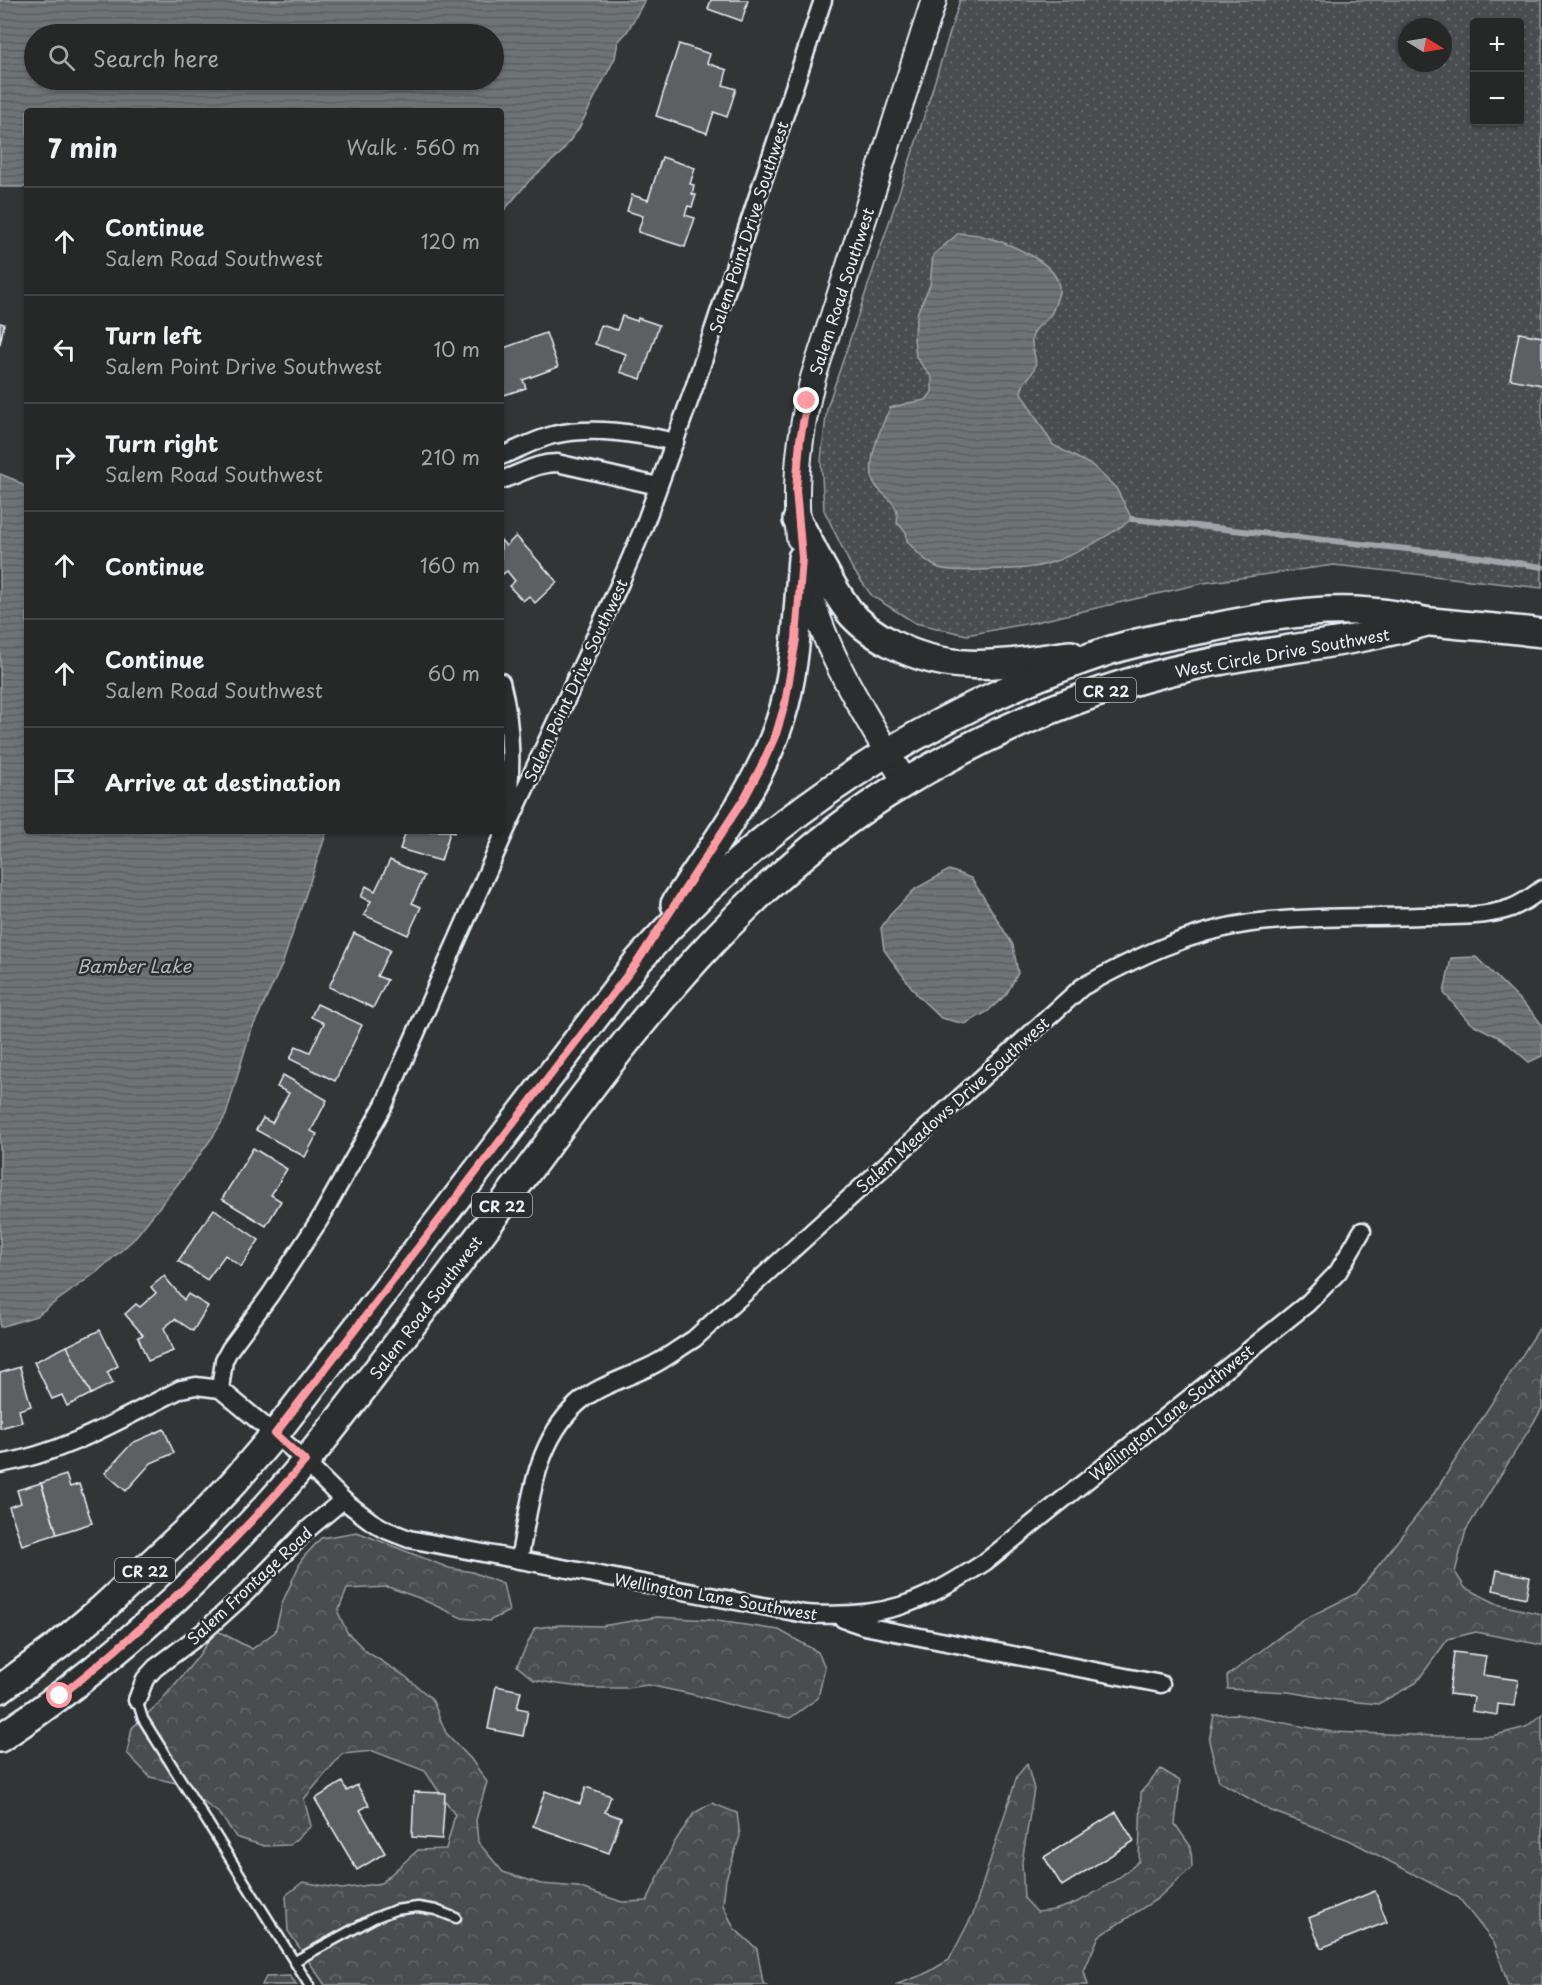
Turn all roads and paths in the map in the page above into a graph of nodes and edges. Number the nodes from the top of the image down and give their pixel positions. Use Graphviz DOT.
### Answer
graph roads {
  1 [pos="823,0"];
  2 [pos="934,0"];
  3 [pos="675,442"];
  4 [pos="504,455"];
  5 [pos="504,479"];
  6 [pos="658,486"];
  7 [pos="797,520"];
  8 [pos="802,558"];
  9 [pos="1428,622"];
  10 [pos="1542,633"];
  11 [pos="1114,650"];
  12 [pos="504,695"];
  13 [pos="887,752"];
  14 [pos="905,782"];
  15 [pos="505,832"];
  16 [pos="1542,889"];
  17 [pos="638,961"];
  18 [pos="1362,1231"];
  19 [pos="220,1389"];
  20 [pos="290,1448"];
  21 [pos="0,1464"];
  22 [pos="343,1500"];
  23 [pos="519,1560"];
  24 [pos="834,1616"];
  25 [pos="1161,1684"];
  26 [pos="0,1689"];
  27 [pos="137,1700"];
  28 [pos="0,1738"];
  29 [pos="456,1918"];
  30 [pos="295,1961"];
  31 [pos="309,1985"];
  1 -- 3 [label="street, Salem Point Drive Southwest"];
  2 -- 7 [label="main road, Salem Road Southwest"];
  3 -- 4 [label="street"];
  3 -- 6 [label="street, Salem Point Drive Southwest"];
  5 -- 6 [label="street"];
  6 -- 15 [label="street, Salem Point Drive Southwest"];
  7 -- 8 [label="main road, Salem Road Southwest"];
  7 -- 11 [label="main road"];
  8 -- 13 [label="main road, Salem Road Southwest"];
  8 -- 17 [label="main road"];
  9 -- 10 [label="main road, West Circle Drive Southwest / CR 22"];
  9 -- 11 [label="main road, West Circle Drive Southwest / CR 22"];
  9 -- 14 [label="main road, West Circle Drive Southwest / CR 22"];
  11 -- 13 [label="main road, West Circle Drive Southwest / CR 22"];
  12 -- 15 [label="street"];
  13 -- 14 [label="main road, Salem Road Southwest"];
  13 -- 17 [label="main road, Salem Road Southwest / CR 22"];
  14 -- 20 [label="main road, Salem Road Southwest / CR 22"];
  15 -- 19 [label="street, Salem Point Drive Southwest"];
  16 -- 23 [label="street, Salem Meadows Drive Southwest"];
  17 -- 20 [label="main road, Salem Road Southwest / CR 22"];
  18 -- 24 [label="street, Wellington Lane Southwest"];
  19 -- 20 [label="street"];
  19 -- 21 [label="street"];
  20 -- 22 [label="street, Wellington Lane Southwest"];
  20 -- 26 [label="main road, Salem Road Southwest / CR 22"];
  20 -- 28 [label="main road, Salem Road Southwest / CR 22"];
  22 -- 23 [label="street, Wellington Lane Southwest"];
  22 -- 27 [label="street, Salem Frontage Road"];
  23 -- 24 [label="street, Wellington Lane Southwest"];
  24 -- 25 [label="street"];
  27 -- 30 [label="lane"];
  29 -- 30 [label="lane"];
  30 -- 31 [label="lane"];
}
